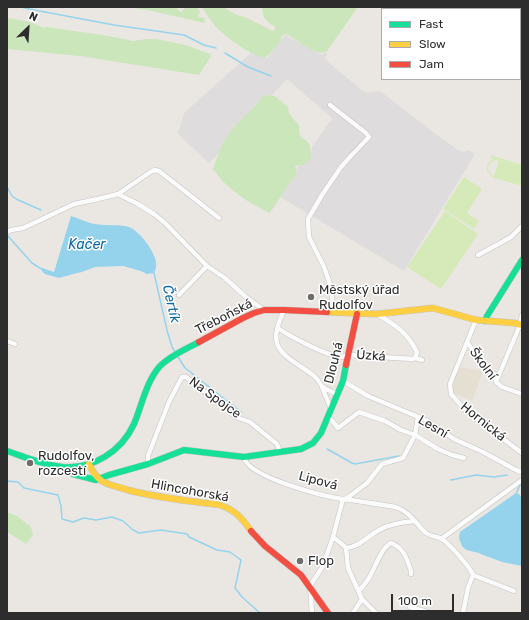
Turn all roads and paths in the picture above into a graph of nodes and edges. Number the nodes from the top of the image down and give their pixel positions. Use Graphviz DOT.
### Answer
graph roads {
  1 [pos="330,104"];
  2 [pos="118,194"];
  3 [pos="219,218"];
  4 [pos="522,226"];
  5 [pos="7,232"];
  6 [pos="478,255"];
  7 [pos="522,260"];
  8 [pos="207,266"];
  9 [pos="179,295"];
  10 [pos="264,310"];
  11 [pos="284,310"];
  12 [pos="334,312"];
  13 [pos="357,314"];
  14 [pos="377,314"];
  15 [pos="522,315"];
  16 [pos="476,320"];
  17 [pos="486,321"];
  18 [pos="521,325"];
  19 [pos="278,328"];
  20 [pos="7,341"];
  21 [pos="467,342"];
  22 [pos="15,344"];
  23 [pos="348,355"];
  24 [pos="415,358"];
  25 [pos="422,360"];
  26 [pos="343,381"];
  27 [pos="496,382"];
  28 [pos="322,387"];
  29 [pos="337,394"];
  30 [pos="522,394"];
  31 [pos="331,409"];
  32 [pos="328,416"];
  33 [pos="418,418"];
  34 [pos="415,435"];
  35 [pos="7,451"];
  36 [pos="280,452"];
  37 [pos="522,453"];
  38 [pos="244,458"];
  39 [pos="464,458"];
  40 [pos="89,464"];
  41 [pos="148,464"];
  42 [pos="522,472"];
  43 [pos="73,474"];
  44 [pos="99,479"];
  45 [pos="522,480"];
  46 [pos="343,499"];
  47 [pos="415,521"];
  48 [pos="333,537"];
  49 [pos="441,539"];
  50 [pos="346,548"];
  51 [pos="411,574"];
  52 [pos="473,575"];
  53 [pos="310,586"];
  54 [pos="359,591"];
  55 [pos="514,591"];
  56 [pos="362,600"];
  57 [pos="410,607"];
  58 [pos="312,613"];
  59 [pos="328,613"];
  60 [pos="353,613"];
  61 [pos="376,613"];
  62 [pos="431,613"];
  63 [pos="463,613"];
  1 -- 12 [label="street"];
  2 -- 3 [label="street"];
  2 -- 5 [label="street"];
  2 -- 8 [label="street"];
  4 -- 6 [label="street"];
  7 -- 17 [label="street"];
  8 -- 9 [label="street"];
  8 -- 10 [label="street"];
  10 -- 11 [label="street, Třeboňská"];
  10 -- 40 [label="street, Třeboňská"];
  11 -- 12 [label="street, Třeboňská"];
  11 -- 19 [label="street"];
  12 -- 13 [label="street, Třeboňská"];
  13 -- 14 [label="street, Třeboňská"];
  13 -- 23 [label="street, Dlouhá"];
  14 -- 16 [label="street, Třeboňská"];
  14 -- 24 [label="street"];
  15 -- 18 [label="street"];
  16 -- 17 [label="street, Třeboňská"];
  16 -- 21 [label="street, Hornická"];
  17 -- 18 [label="street, Třeboňská"];
  18 -- 27 [label="street"];
  19 -- 23 [label="street, Úzká"];
  19 -- 28 [label="street"];
  20 -- 22 [label="street"];
  21 -- 27 [label="street, Školní"];
  21 -- 37 [label="street, Hornická"];
  23 -- 24 [label="street, Úzká"];
  23 -- 26 [label="street, Dlouhá"];
  24 -- 25 [label="street, Úzká"];
  26 -- 29 [label="street, Dlouhá"];
  26 -- 33 [label="street, Lesní"];
  27 -- 30 [label="street, Školní"];
  28 -- 29 [label="street"];
  28 -- 31 [label="street"];
  29 -- 31 [label="street, Dlouhá"];
  31 -- 32 [label="street, Dlouhá"];
  32 -- 34 [label="street"];
  32 -- 36 [label="street, Dlouhá"];
  33 -- 34 [label="street"];
  33 -- 42 [label="street, Lesní"];
  34 -- 39 [label="street"];
  34 -- 46 [label="street"];
  35 -- 40 [label="street"];
  36 -- 38 [label="street, Dlouhá"];
  36 -- 41 [label="street, Na Spojce"];
  38 -- 41 [label="street"];
  38 -- 46 [label="street, Lipová"];
  40 -- 44 [label="street"];
  41 -- 44 [label="street"];
  43 -- 44 [label="street, Hlincohorská"];
  44 -- 53 [label="street, Hlincohorská"];
  45 -- 49 [label="street"];
  46 -- 47 [label="street, Lipová"];
  46 -- 48 [label="street"];
  47 -- 49 [label="street, Lipová"];
  47 -- 50 [label="street"];
  48 -- 50 [label="street"];
  48 -- 53 [label="street"];
  49 -- 52 [label="street, Lipová"];
  50 -- 54 [label="street"];
  51 -- 54 [label="street"];
  52 -- 55 [label="street"];
  52 -- 63 [label="street"];
  53 -- 58 [label="street"];
  53 -- 59 [label="street, Hlincohorská"];
  54 -- 56 [label="street"];
  56 -- 60 [label="street"];
  56 -- 61 [label="street"];
  57 -- 62 [label="street"];
}
